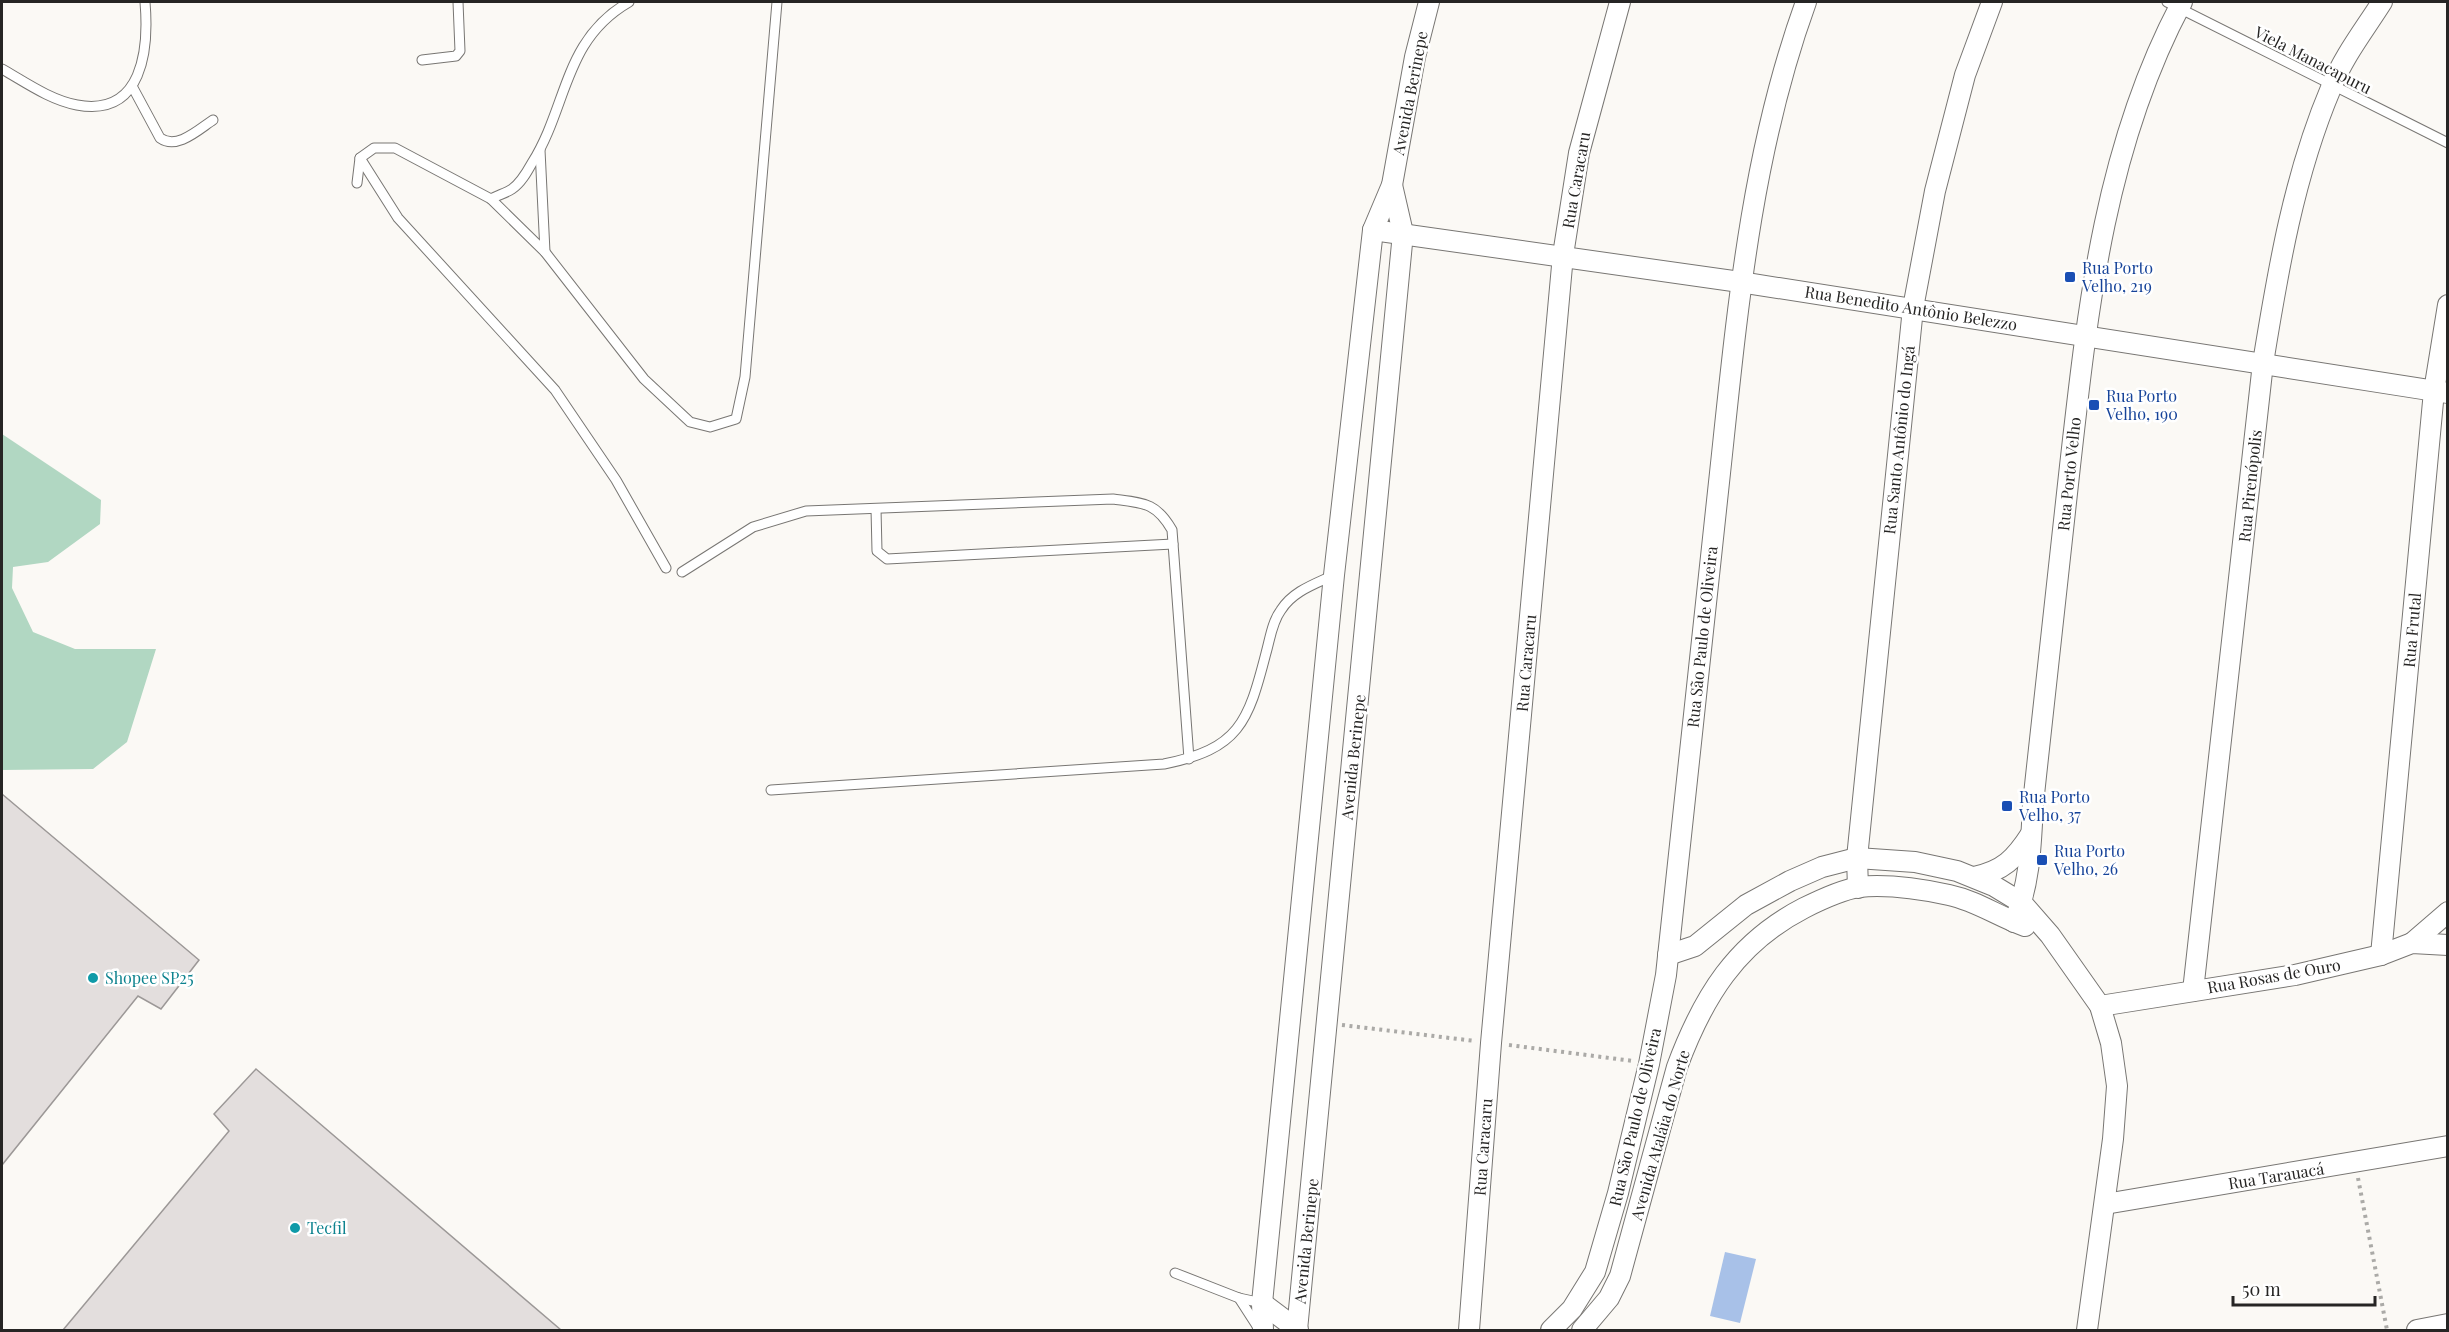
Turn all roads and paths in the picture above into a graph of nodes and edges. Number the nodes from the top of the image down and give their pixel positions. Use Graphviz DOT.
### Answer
graph roads {
  1 [pos="145,2"];
  2 [pos="458,2"];
  3 [pos="629,2"];
  4 [pos="777,2"];
  5 [pos="1429,2"];
  6 [pos="1620,2"];
  7 [pos="1806,2"];
  8 [pos="1992,2"];
  9 [pos="2382,2"];
  10 [pos="2176,4"];
  11 [pos="422,60"];
  12 [pos="2,69"];
  13 [pos="132,86"];
  14 [pos="2331,86"];
  15 [pos="213,120"];
  16 [pos="2448,143"];
  17 [pos="540,150"];
  18 [pos="360,158"];
  19 [pos="357,183"];
  20 [pos="1392,185"];
  21 [pos="491,199"];
  22 [pos="1373,230"];
  23 [pos="1403,233"];
  24 [pos="544,252"];
  25 [pos="1563,255"];
  26 [pos="1740,282"];
  27 [pos="2448,305"];
  28 [pos="1913,308"];
  29 [pos="2085,334"];
  30 [pos="2263,363"];
  31 [pos="2441,392"];
  32 [pos="876,509"];
  33 [pos="1173,544"];
  34 [pos="666,568"];
  35 [pos="682,572"];
  36 [pos="1334,575"];
  37 [pos="1189,759"];
  38 [pos="771,790"];
  39 [pos="2031,834"];
  40 [pos="1857,858"];
  41 [pos="1974,877"];
  42 [pos="1858,888"];
  43 [pos="2022,903"];
  44 [pos="2448,912"];
  45 [pos="2014,922"];
  46 [pos="2050,935"];
  47 [pos="2412,943"];
  48 [pos="2448,945"];
  49 [pos="1668,955"];
  50 [pos="2381,955"];
  51 [pos="2193,991"];
  52 [pos="2100,1006"];
  53 [pos="2448,1146"];
  54 [pos="2354,1163"];
  55 [pos="2105,1204"];
  56 [pos="1175,1273"];
  57 [pos="1239,1298"];
  58 [pos="1262,1303"];
  59 [pos="2448,1324"];
  60 [pos="1262,1330"];
  61 [pos="1297,1330"];
  62 [pos="1469,1330"];
  63 [pos="1551,1330"];
  64 [pos="1582,1330"];
  65 [pos="2087,1330"];
  66 [pos="2387,1330"];
  67 [pos="2417,1330"];
  1 -- 13 [label="lane"];
  2 -- 11 [label="lane"];
  3 -- 17 [label="lane"];
  4 -- 24 [label="lane"];
  5 -- 20 [label="street, Avenida Berinepe"];
  6 -- 25 [label="street, Rua Caracaru"];
  7 -- 26 [label="street, Rua São Paulo de Oliveira"];
  8 -- 28 [label="street, Rua Santo Antônio do Ingá"];
  9 -- 14 [label="street, Rua Pirenópolis"];
  10 -- 14 [label="lane, Viela Manacapuru"];
  10 -- 29 [label="street, Rua Porto Velho"];
  12 -- 13 [label="lane"];
  13 -- 15 [label="lane"];
  14 -- 16 [label="lane, Viela Manacapuru"];
  14 -- 30 [label="street, Rua Pirenópolis"];
  17 -- 21 [label="lane"];
  17 -- 24 [label="lane"];
  18 -- 19 [label="lane"];
  18 -- 21 [label="lane"];
  18 -- 34 [label="lane"];
  20 -- 22 [label="street, Avenida Berinepe"];
  20 -- 23 [label="street, Avenida Berinepe"];
  21 -- 24 [label="lane"];
  22 -- 23 [label="street, Rua Benedito Antônio Belezzo"];
  22 -- 36 [label="street, Avenida Berinepe"];
  23 -- 25 [label="street, Rua Benedito Antônio Belezzo"];
  23 -- 61 [label="street, Avenida Berinepe"];
  25 -- 26 [label="street, Rua Benedito Antônio Belezzo"];
  25 -- 62 [label="street, Rua Caracaru"];
  26 -- 28 [label="street, Rua Benedito Antônio Belezzo"];
  26 -- 49 [label="street, Rua São Paulo de Oliveira"];
  27 -- 31 [label="street, Rua Frutal"];
  28 -- 29 [label="street, Rua Benedito Antônio Belezzo"];
  28 -- 40 [label="street, Rua Santo Antônio do Ingá"];
  29 -- 30 [label="street, Rua Benedito Antônio Belezzo"];
  29 -- 39 [label="street, Rua Porto Velho"];
  30 -- 31 [label="street, Rua Benedito Antônio Belezzo"];
  30 -- 51 [label="street, Rua Pirenópolis"];
  31 -- 50 [label="street, Rua Frutal"];
  32 -- 33 [label="lane"];
  32 -- 33 [label="lane"];
  32 -- 35 [label="lane"];
  33 -- 37 [label="lane"];
  36 -- 37 [label="lane"];
  36 -- 58 [label="street, Avenida Berinepe"];
  37 -- 38 [label="lane"];
  39 -- 41 [label="street"];
  39 -- 43 [label="street, Rua Porto Velho"];
  40 -- 41 [label="street"];
  40 -- 42 [label="street, Rua Santo Antônio do Ingá"];
  40 -- 49 [label="street"];
  41 -- 43 [label="street"];
  42 -- 45 [label="street, Avenida Ataláia do Norte"];
  42 -- 64 [label="street, Avenida Ataláia do Norte"];
  43 -- 45 [label="street, Rua Porto Velho"];
  43 -- 46 [label="street"];
  44 -- 47 [label="street"];
  45 -- 46 [label="street, Avenida Ataláia do Norte"];
  46 -- 52 [label="street"];
  47 -- 48 [label="street, Rua Rosas de Ouro"];
  47 -- 50 [label="street, Rua Rosas de Ouro"];
  49 -- 63 [label="street, Rua São Paulo de Oliveira"];
  50 -- 51 [label="street, Rua Rosas de Ouro"];
  51 -- 52 [label="street, Rua Rosas de Ouro"];
  52 -- 55 [label="street"];
  53 -- 54 [label="street, Rua Tarauacá"];
  54 -- 55 [label="street, Rua Tarauacá"];
  54 -- 66 [label="path"];
  55 -- 65 [label="street"];
  56 -- 57 [label="lane"];
  57 -- 58 [label="lane"];
  57 -- 60 [label="lane"];
  58 -- 60 [label="street, Avenida Berinepe"];
  58 -- 61 [label="street"];
  59 -- 67 [label="street"];
}
